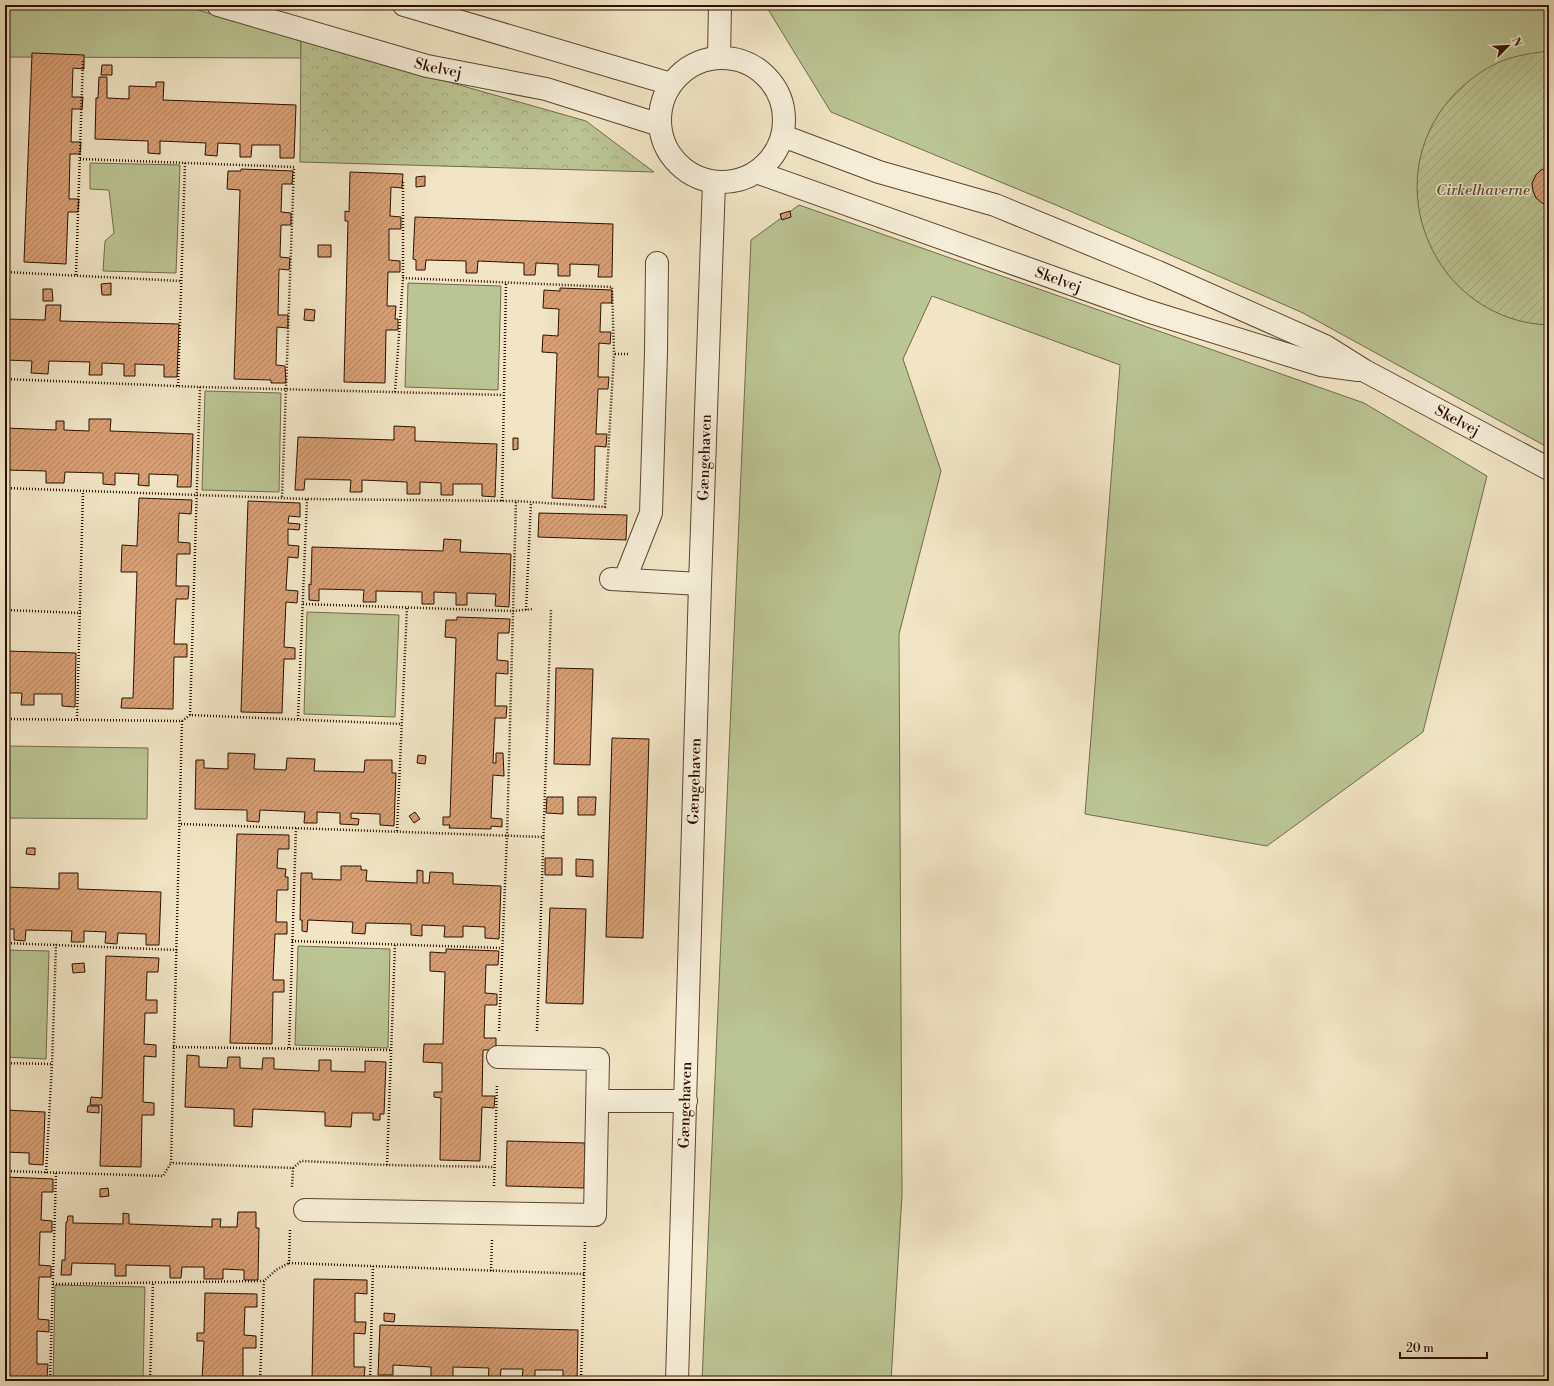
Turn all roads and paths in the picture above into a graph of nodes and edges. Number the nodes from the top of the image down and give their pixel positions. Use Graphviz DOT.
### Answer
graph roads {
  1 [pos="218,5"];
  2 [pos="404,5"];
  3 [pos="720,5"];
  4 [pos="719,57"];
  5 [pos="83,59"];
  6 [pos="671,84"];
  7 [pos="660,125"];
  8 [pos="783,136"];
  9 [pos="80,159"];
  10 [pos="185,163"];
  11 [pos="756,172"];
  12 [pos="403,182"];
  13 [pos="714,182"];
  14 [pos="658,263"];
  15 [pos="5,272"];
  16 [pos="76,275"];
  17 [pos="403,278"];
  18 [pos="181,280"];
  19 [pos="506,283"];
  20 [pos="1365,371"];
  21 [pos="5,380"];
  22 [pos="178,386"];
  23 [pos="200,387"];
  24 [pos="286,389"];
  25 [pos="395,392"];
  26 [pos="503,395"];
  27 [pos="1549,469"];
  28 [pos="5,488"];
  29 [pos="83,491"];
  30 [pos="197,494"];
  31 [pos="282,498"];
  32 [pos="307,499"];
  33 [pos="502,501"];
  34 [pos="516,501"];
  35 [pos="531,502"];
  36 [pos="700,584"];
  37 [pos="303,604"];
  38 [pos="407,607"];
  39 [pos="533,609"];
  40 [pos="5,610"];
  41 [pos="526,610"];
  42 [pos="551,610"];
  43 [pos="513,611"];
  44 [pos="81,613"];
  45 [pos="190,714"];
  46 [pos="5,719"];
  47 [pos="77,719"];
  48 [pos="298,719"];
  49 [pos="182,721"];
  50 [pos="402,724"];
  51 [pos="181,824"];
  52 [pos="296,828"];
  53 [pos="397,831"];
  54 [pos="507,836"];
  55 [pos="544,837"];
  56 [pos="292,941"];
  57 [pos="5,943"];
  58 [pos="56,944"];
  59 [pos="395,944"];
  60 [pos="502,948"];
  61 [pos="177,950"];
  62 [pos="173,1047"];
  63 [pos="289,1048"];
  64 [pos="392,1050"];
  65 [pos="498,1057"];
  66 [pos="536,1058"];
  67 [pos="5,1063"];
  68 [pos="52,1064"];
  69 [pos="598,1101"];
  70 [pos="686,1101"];
  71 [pos="171,1163"];
  72 [pos="387,1165"];
  73 [pos="494,1167"];
  74 [pos="293,1168"];
  75 [pos="5,1171"];
  76 [pos="46,1172"];
  77 [pos="56,1173"];
  78 [pos="292,1189"];
  79 [pos="305,1210"];
  80 [pos="493,1213"];
  81 [pos="579,1215"];
  82 [pos="290,1226"];
  83 [pos="289,1263"];
  84 [pos="373,1266"];
  85 [pos="491,1271"];
  86 [pos="584,1274"];
  87 [pos="264,1281"];
  88 [pos="153,1283"];
  89 [pos="53,1284"];
  90 [pos="50,1381"];
  91 [pos="150,1381"];
  92 [pos="260,1381"];
  93 [pos="370,1381"];
  94 [pos="581,1381"];
  95 [pos="677,1381"];
  1 -- 7 [label="street, Skelvej"];
  2 -- 6 [label="street"];
  3 -- 4 [label="street"];
  4 -- 6 [label="street"];
  4 -- 8 [label="street"];
  5 -- 9 [label="path"];
  6 -- 7 [label="street"];
  7 -- 13 [label="street"];
  8 -- 11 [label="street"];
  8 -- 20 [label="street, Skelvej"];
  9 -- 10 [label="path"];
  9 -- 16 [label="path"];
  10 -- 18 [label="path"];
  10 -- 24 [label="path"];
  11 -- 13 [label="street"];
  11 -- 20 [label="street, Skelvej"];
  12 -- 17 [label="path"];
  13 -- 36 [label="street, Gængehaven"];
  14 -- 36 [label="street"];
  15 -- 16 [label="path"];
  16 -- 18 [label="path"];
  17 -- 19 [label="path"];
  17 -- 25 [label="path"];
  18 -- 22 [label="path"];
  19 -- 26 [label="path"];
  19 -- 35 [label="path"];
  20 -- 27 [label="street, Skelvej"];
  21 -- 22 [label="path"];
  22 -- 23 [label="path"];
  23 -- 24 [label="path"];
  23 -- 30 [label="path"];
  24 -- 25 [label="path"];
  24 -- 31 [label="path"];
  25 -- 26 [label="path"];
  26 -- 33 [label="path"];
  28 -- 29 [label="path"];
  29 -- 30 [label="path"];
  29 -- 44 [label="path"];
  30 -- 31 [label="path"];
  30 -- 45 [label="path"];
  31 -- 32 [label="path"];
  32 -- 33 [label="path"];
  32 -- 37 [label="path"];
  33 -- 34 [label="path"];
  34 -- 35 [label="path"];
  34 -- 43 [label="path"];
  35 -- 41 [label="path"];
  36 -- 70 [label="street, Gængehaven"];
  37 -- 38 [label="path"];
  37 -- 48 [label="path"];
  38 -- 43 [label="path"];
  38 -- 50 [label="path"];
  39 -- 41 [label="path"];
  40 -- 44 [label="path"];
  41 -- 43 [label="path"];
  42 -- 55 [label="path"];
  43 -- 54 [label="path"];
  44 -- 47 [label="path"];
  45 -- 48 [label="path"];
  45 -- 49 [label="path"];
  46 -- 47 [label="path"];
  47 -- 49 [label="path"];
  48 -- 50 [label="path"];
  49 -- 51 [label="path"];
  50 -- 53 [label="path"];
  51 -- 52 [label="path"];
  51 -- 61 [label="path"];
  52 -- 53 [label="path"];
  52 -- 56 [label="path"];
  53 -- 54 [label="path"];
  54 -- 55 [label="path"];
  54 -- 60 [label="path"];
  55 -- 66 [label="path"];
  56 -- 59 [label="path"];
  56 -- 63 [label="path"];
  57 -- 58 [label="path"];
  58 -- 61 [label="path"];
  58 -- 68 [label="path"];
  59 -- 60 [label="path"];
  59 -- 64 [label="path"];
  60 -- 65 [label="path"];
  61 -- 62 [label="path"];
  62 -- 63 [label="path"];
  62 -- 71 [label="path"];
  63 -- 64 [label="path"];
  64 -- 72 [label="path"];
  65 -- 66 [label="street"];
  65 -- 73 [label="path"];
  66 -- 69 [label="street"];
  67 -- 68 [label="path"];
  68 -- 76 [label="path"];
  69 -- 70 [label="street"];
  69 -- 81 [label="street"];
  70 -- 95 [label="street, Gængehaven"];
  71 -- 74 [label="path"];
  71 -- 77 [label="path"];
  72 -- 73 [label="path"];
  72 -- 74 [label="path"];
  73 -- 80 [label="path"];
  74 -- 78 [label="path"];
  75 -- 76 [label="path"];
  76 -- 77 [label="path"];
  77 -- 89 [label="path"];
  79 -- 80 [label="street"];
  80 -- 81 [label="street"];
  80 -- 85 [label="path"];
  81 -- 86 [label="path"];
  82 -- 83 [label="path"];
  83 -- 84 [label="path"];
  83 -- 87 [label="path"];
  84 -- 85 [label="path"];
  84 -- 93 [label="path"];
  85 -- 86 [label="path"];
  86 -- 94 [label="path"];
  87 -- 88 [label="path"];
  87 -- 92 [label="path"];
  88 -- 89 [label="path"];
  88 -- 91 [label="path"];
  89 -- 90 [label="path"];
}
